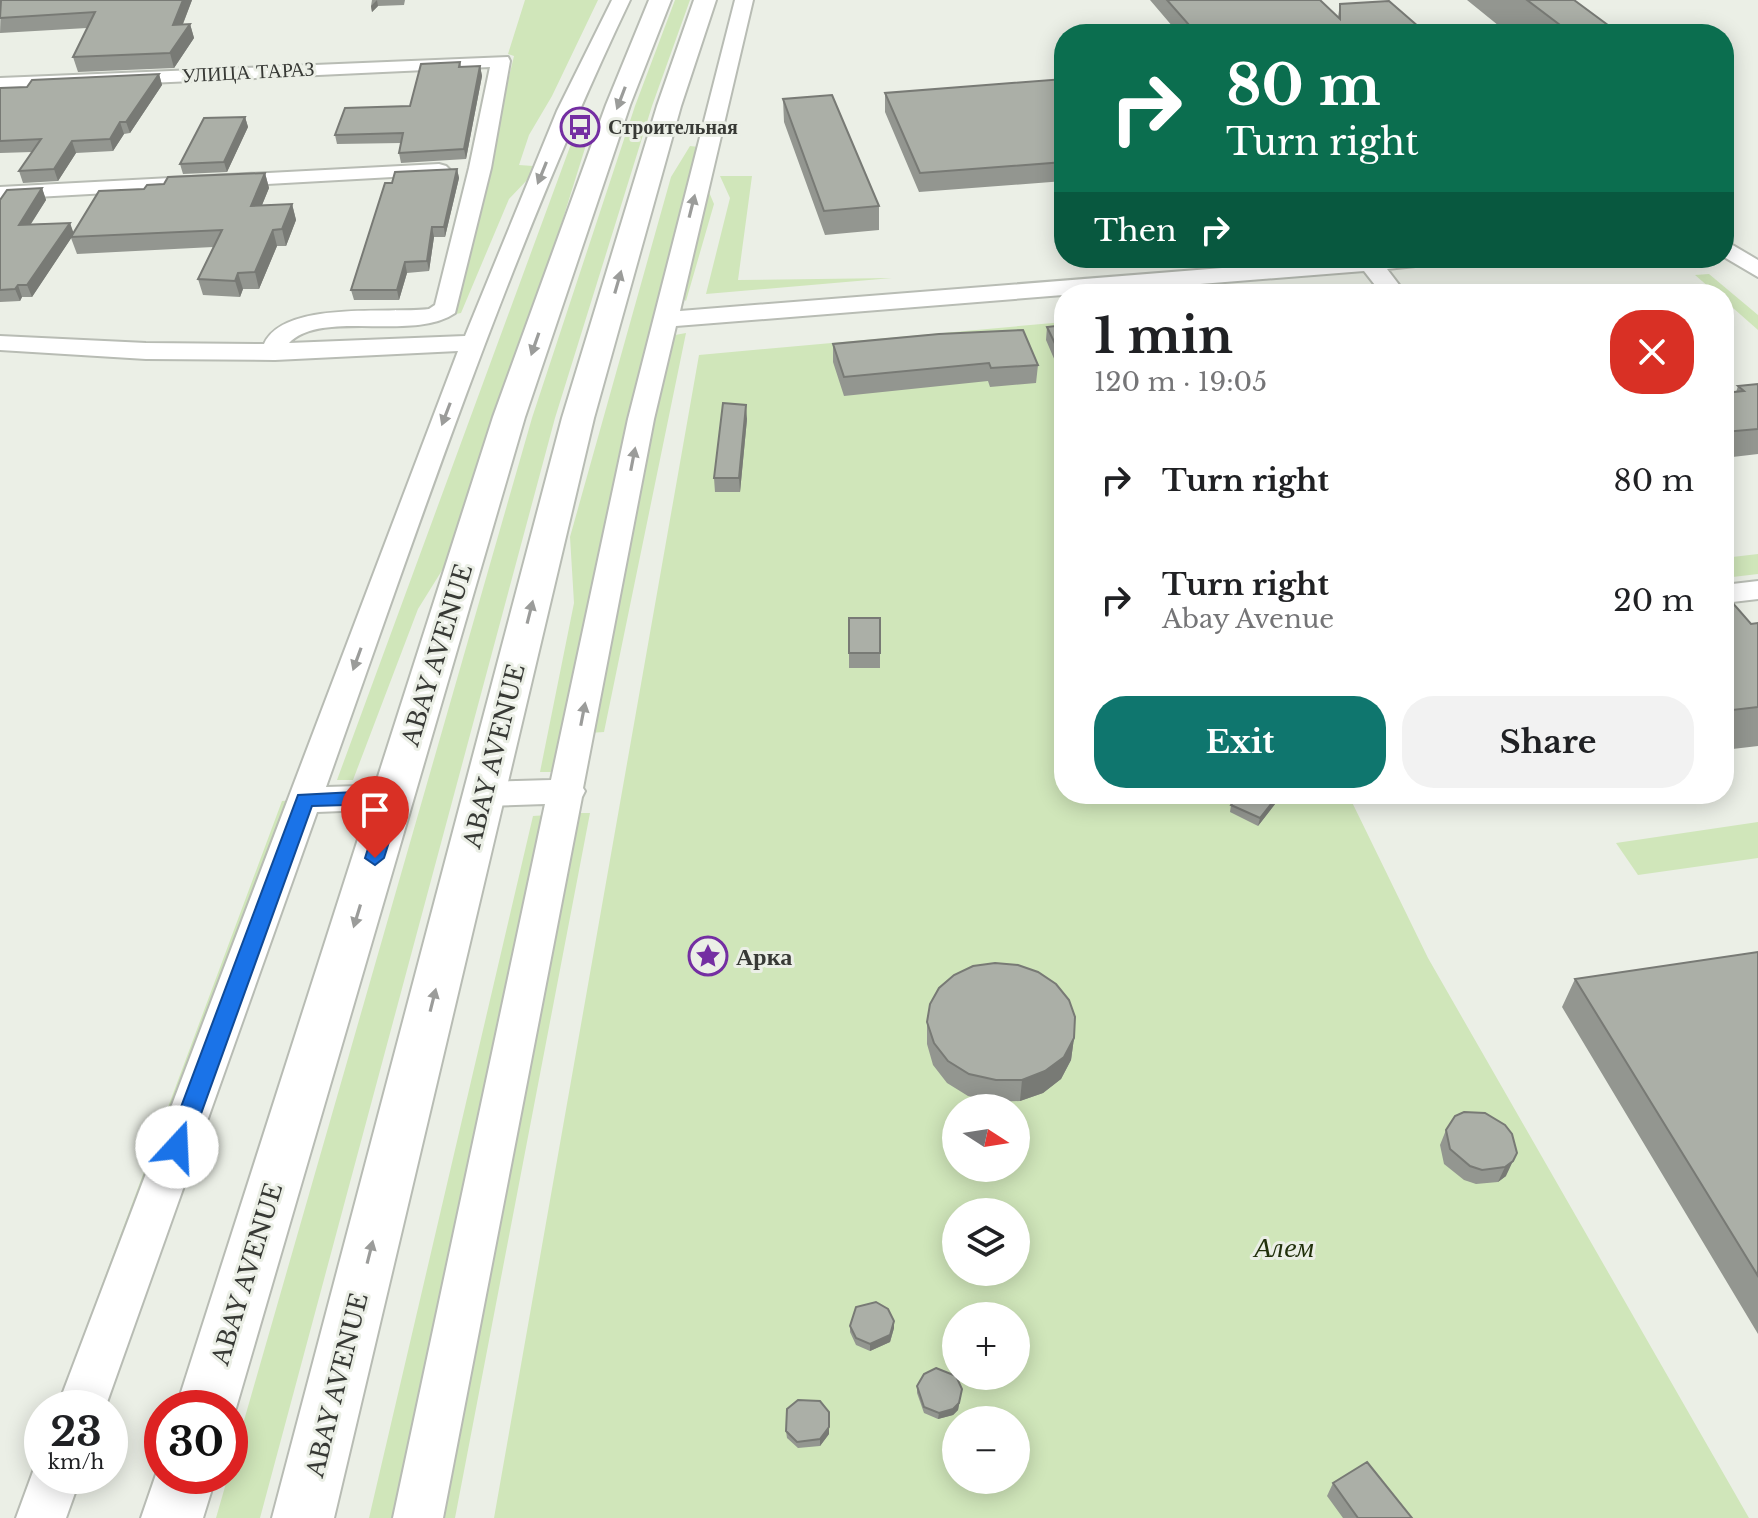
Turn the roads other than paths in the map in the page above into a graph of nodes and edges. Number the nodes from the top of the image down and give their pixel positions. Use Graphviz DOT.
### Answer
graph roads {
  1 [pos="621,0"];
  2 [pos="660,0"];
  3 [pos="705,0"];
  4 [pos="744,0"];
  5 [pos="619,50"];
  6 [pos="709,51"];
  7 [pos="0,84"];
  8 [pos="480,168"];
  9 [pos="0,193"];
  10 [pos="1752,235"];
  11 [pos="1734,237"];
  12 [pos="1734,254"];
  13 [pos="1308,268"];
  14 [pos="1374,268"];
  15 [pos="1758,270"];
  16 [pos="1110,284"];
  17 [pos="1386,284"];
  18 [pos="1054,289"];
  19 [pos="664,320"];
  20 [pos="0,343"];
  21 [pos="474,343"];
  22 [pos="275,352"];
  23 [pos="1758,590"];
  24 [pos="1734,593"];
  25 [pos="568,791"];
  26 [pos="484,794"];
  27 [pos="393,797"];
  28 [pos="305,800"];
  29 [pos="88,1390"];
  30 [pos="212,1390"];
  31 [pos="50,1494"];
  32 [pos="179,1494"];
  33 [pos="41,1518"];
  34 [pos="172,1518"];
  35 [pos="303,1518"];
  36 [pos="418,1518"];
  1 -- 5 [label="street"];
  2 -- 5 [label="main road, ABAY AVENUE"];
  3 -- 6 [label="main road, ABAY AVENUE"];
  4 -- 6 [label="street"];
  5 -- 21 [label="street, one-way"];
  5 -- 27 [label="main road, ABAY AVENUE, one-way"];
  19 -- 6 [label="street, one-way"];
  26 -- 6 [label="main road, ABAY AVENUE, one-way"];
  7 -- 8 [label="street, УЛИЦА ТАРАЗ"];
  8 -- 9 [label="street"];
  8 -- 22 [label="street"];
  10 -- 11 [label="street"];
  12 -- 15 [label="street"];
  13 -- 16 [label="street"];
  14 -- 17 [label="street"];
  18 -- 19 [label="street"];
  25 -- 19 [label="street, one-way"];
  20 -- 22 [label="street"];
  21 -- 22 [label="street"];
  21 -- 28 [label="street, one-way"];
  23 -- 24 [label="street"];
  25 -- 26 [label="street"];
  25 -- 36 [label="street"];
  35 -- 26 [label="main road, ABAY AVENUE, one-way"];
  27 -- 28 [label="street"];
  27 -- 30 [label="main road, ABAY AVENUE, one-way"];
  28 -- 29 [label="street"];
  31 -- 33 [label="street"];
  32 -- 34 [label="main road"];
}
